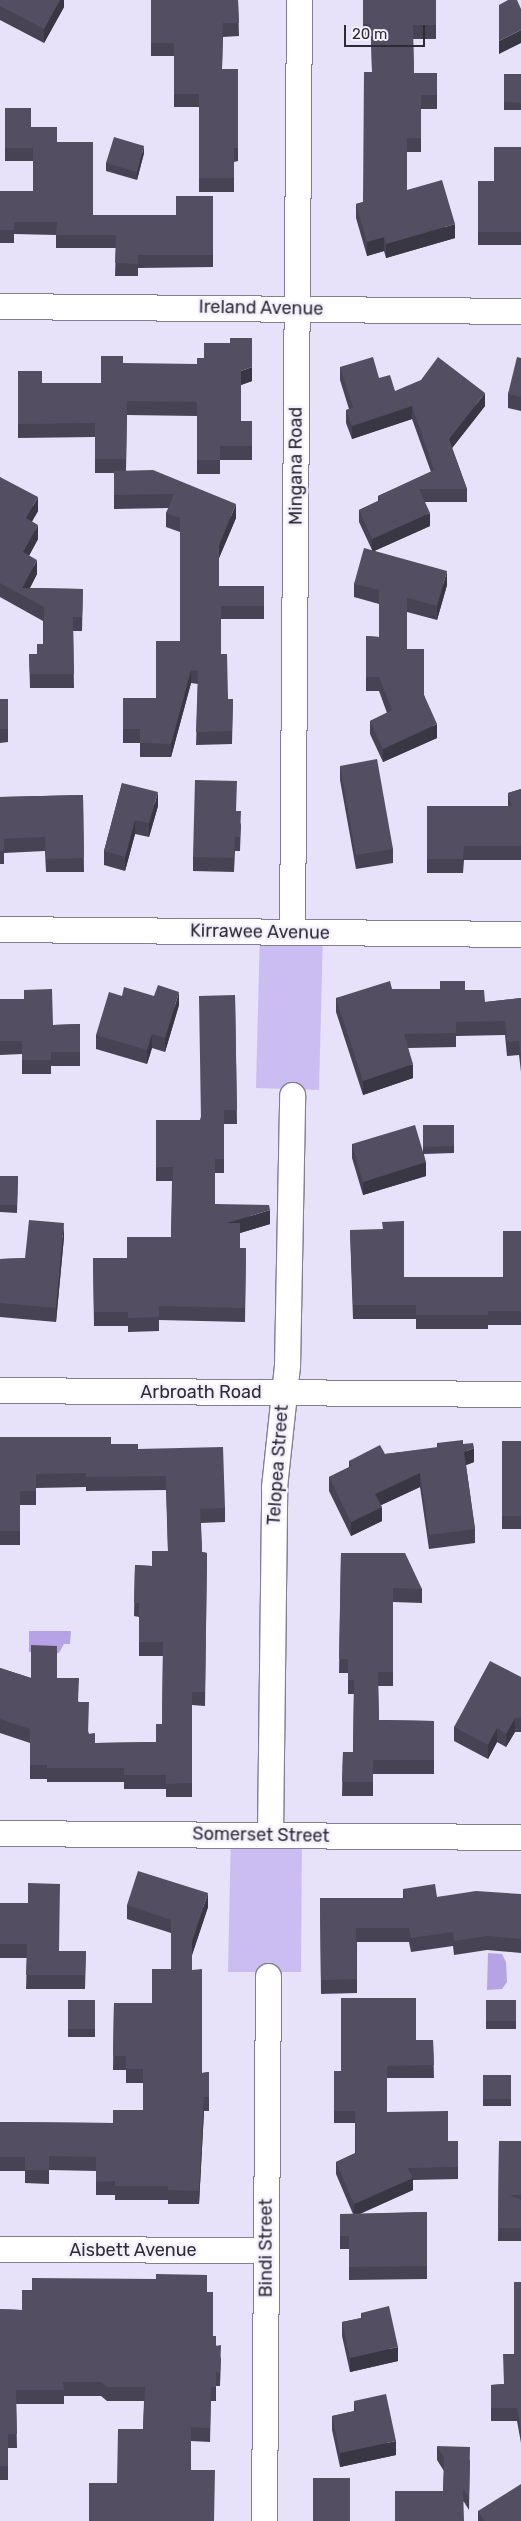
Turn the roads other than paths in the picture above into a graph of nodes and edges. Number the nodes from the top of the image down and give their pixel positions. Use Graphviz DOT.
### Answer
graph roads {
  1 [pos="299,0"];
  2 [pos="0,306"];
  3 [pos="297,308"];
  4 [pos="521,311"];
  5 [pos="0,930"];
  6 [pos="292,932"];
  7 [pos="521,934"];
  8 [pos="292,1095"];
  9 [pos="0,1390"];
  10 [pos="284,1392"];
  11 [pos="521,1394"];
  12 [pos="0,1833"];
  13 [pos="270,1835"];
  14 [pos="521,1837"];
  15 [pos="268,1976"];
  16 [pos="0,2249"];
  17 [pos="266,2250"];
  18 [pos="264,2521"];
  1 -- 3 [label="street, Mingana Road"];
  2 -- 3 [label="street, Ireland Avenue"];
  3 -- 4 [label="street, Ireland Avenue"];
  3 -- 6 [label="street, Mingana Road"];
  5 -- 6 [label="street, Kirrawee Avenue"];
  6 -- 7 [label="street, Kirrawee Avenue"];
  8 -- 10 [label="street, Telopea Street"];
  9 -- 10 [label="street, Arbroath Road"];
  10 -- 11 [label="street, Arbroath Road"];
  10 -- 13 [label="street, Telopea Street"];
  12 -- 13 [label="street, Somerset Street"];
  13 -- 14 [label="street, Somerset Street"];
  15 -- 17 [label="street, Bindi Street"];
  16 -- 17 [label="street, Aisbett Avenue"];
  17 -- 18 [label="street, Bindi Street"];
}
